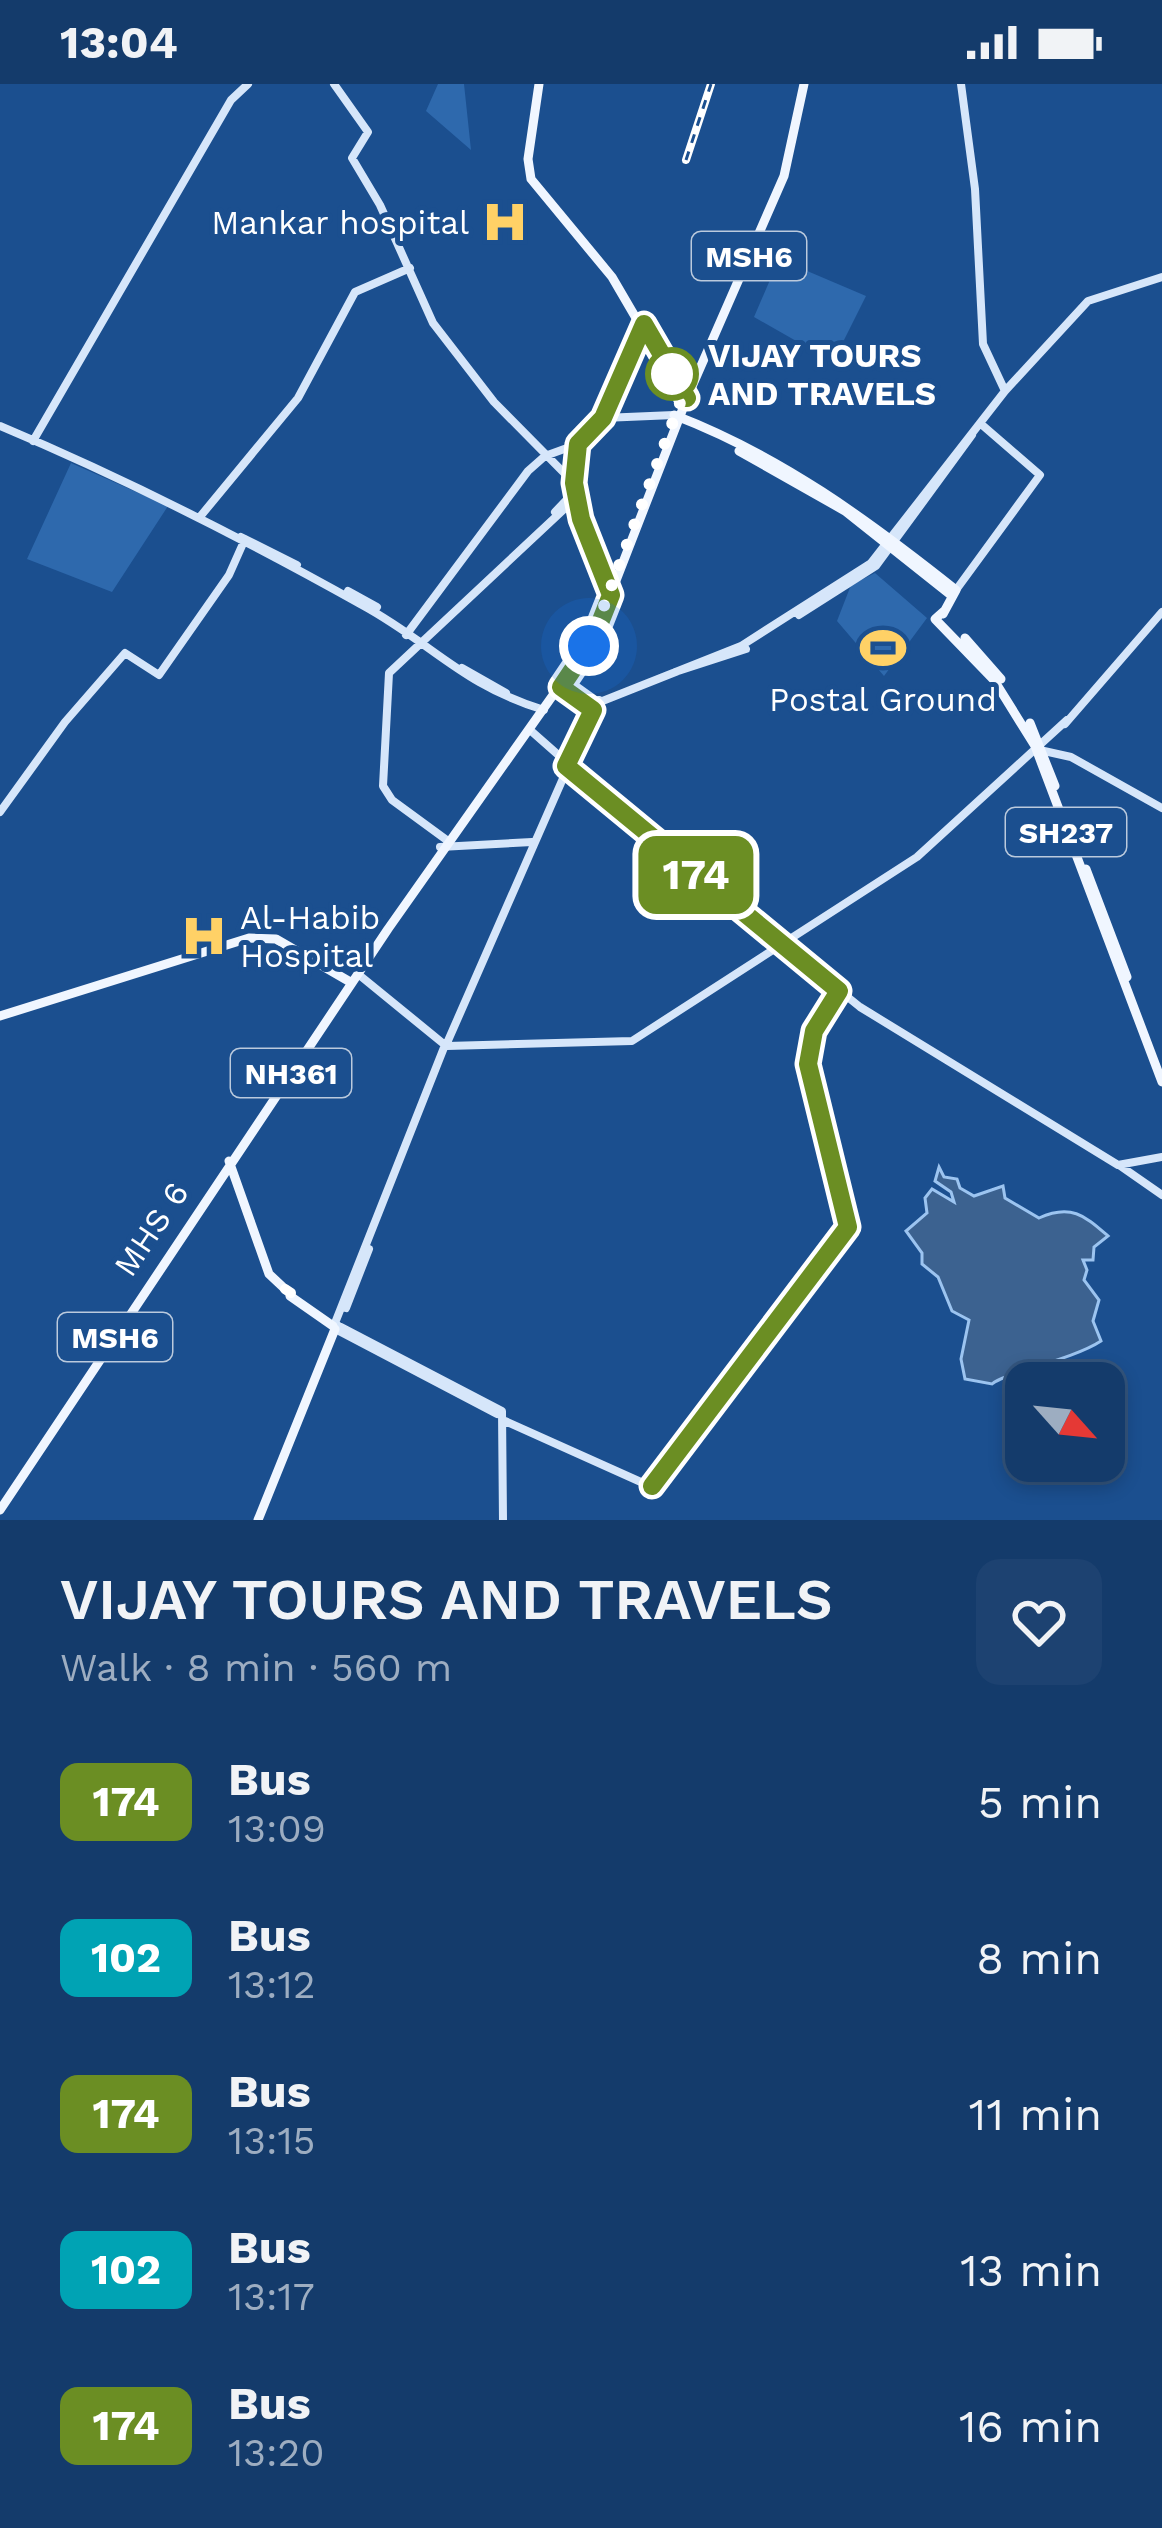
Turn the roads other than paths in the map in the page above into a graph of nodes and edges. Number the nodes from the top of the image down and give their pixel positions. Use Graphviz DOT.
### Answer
graph roads {
  1 [pos="248,84"];
  2 [pos="334,84"];
  3 [pos="541,84"];
  4 [pos="801,84"];
  5 [pos="962,84"];
  6 [pos="410,268"];
  7 [pos="1162,277"];
  8 [pos="643,328"];
  9 [pos="1005,391"];
  10 [pos="684,398"];
  11 [pos="603,418"];
  12 [pos="675,418"];
  13 [pos="981,424"];
  14 [pos="0,428"];
  15 [pos="32,442"];
  16 [pos="578,444"];
  17 [pos="545,456"];
  18 [pos="576,490"];
  19 [pos="199,518"];
  20 [pos="244,542"];
  21 [pos="892,543"];
  22 [pos="610,593"];
  23 [pos="954,593"];
  24 [pos="1162,612"];
  25 [pos="408,633"];
  26 [pos="420,644"];
  27 [pos="562,685"];
  28 [pos="594,704"];
  29 [pos="543,707"];
  30 [pos="530,730"];
  31 [pos="1038,748"];
  32 [pos="566,766"];
  33 [pos="1162,808"];
  34 [pos="0,812"];
  35 [pos="532,842"];
  36 [pos="445,844"];
  37 [pos="780,942"];
  38 [pos="353,979"];
  39 [pos="839,991"];
  40 [pos="0,1013"];
  41 [pos="446,1045"];
  42 [pos="1162,1066"];
  43 [pos="1162,1082"];
  44 [pos="1162,1156"];
  45 [pos="229,1164"];
  46 [pos="1118,1165"];
  47 [pos="1162,1195"];
  48 [pos="336,1326"];
  49 [pos="504,1418"];
  50 [pos="0,1506"];
  51 [pos="260,1520"];
  52 [pos="503,1520"];
  1 -- 15 [label="street"];
  2 -- 6 [label="street"];
  3 -- 8 [label="main road"];
  4 -- 10 [label="main road, MSH6"];
  5 -- 9 [label="street"];
  6 -- 17 [label="street"];
  6 -- 19 [label="street"];
  7 -- 9 [label="street"];
  8 -- 10 [label="main road"];
  8 -- 11 [label="street"];
  9 -- 13 [label="street"];
  10 -- 12 [label="main road, MSH6"];
  11 -- 12 [label="street"];
  11 -- 16 [label="street"];
  12 -- 21 [label="main road"];
  12 -- 22 [label="main road"];
  13 -- 21 [label="street"];
  13 -- 23 [label="street"];
  14 -- 15 [label="street"];
  15 -- 19 [label="street"];
  16 -- 17 [label="street"];
  16 -- 18 [label="street"];
  17 -- 18 [label="street"];
  17 -- 25 [label="street"];
  18 -- 22 [label="street"];
  18 -- 26 [label="street"];
  19 -- 20 [label="street"];
  20 -- 25 [label="street"];
  20 -- 34 [label="street"];
  21 -- 23 [label="main road"];
  21 -- 28 [label="street"];
  22 -- 27 [label="main road"];
  22 -- 29 [label="main road"];
  23 -- 31 [label="main road, SH237"];
  24 -- 31 [label="street"];
  25 -- 26 [label="street"];
  26 -- 29 [label="street"];
  26 -- 36 [label="street"];
  27 -- 28 [label="street"];
  27 -- 29 [label="main road"];
  28 -- 32 [label="street"];
  29 -- 30 [label="main road"];
  29 -- 36 [label="main road"];
  30 -- 32 [label="street"];
  30 -- 36 [label="main road"];
  31 -- 33 [label="street"];
  31 -- 37 [label="street"];
  31 -- 42 [label="main road, SH237"];
  31 -- 43 [label="main road, SH237"];
  32 -- 35 [label="street"];
  32 -- 37 [label="street"];
  35 -- 36 [label="street"];
  35 -- 41 [label="street"];
  36 -- 38 [label="main road"];
  37 -- 39 [label="street"];
  37 -- 41 [label="street"];
  38 -- 40 [label="main road"];
  38 -- 41 [label="street"];
  38 -- 45 [label="main road, NH361"];
  39 -- 46 [label="street"];
  39 -- 49 [label="street"];
  41 -- 48 [label="street"];
  44 -- 46 [label="street"];
  45 -- 48 [label="main road"];
  45 -- 50 [label="main road, MSH6"];
  46 -- 47 [label="street"];
  48 -- 49 [label="street"];
  48 -- 51 [label="main road"];
  49 -- 52 [label="street"];
}
